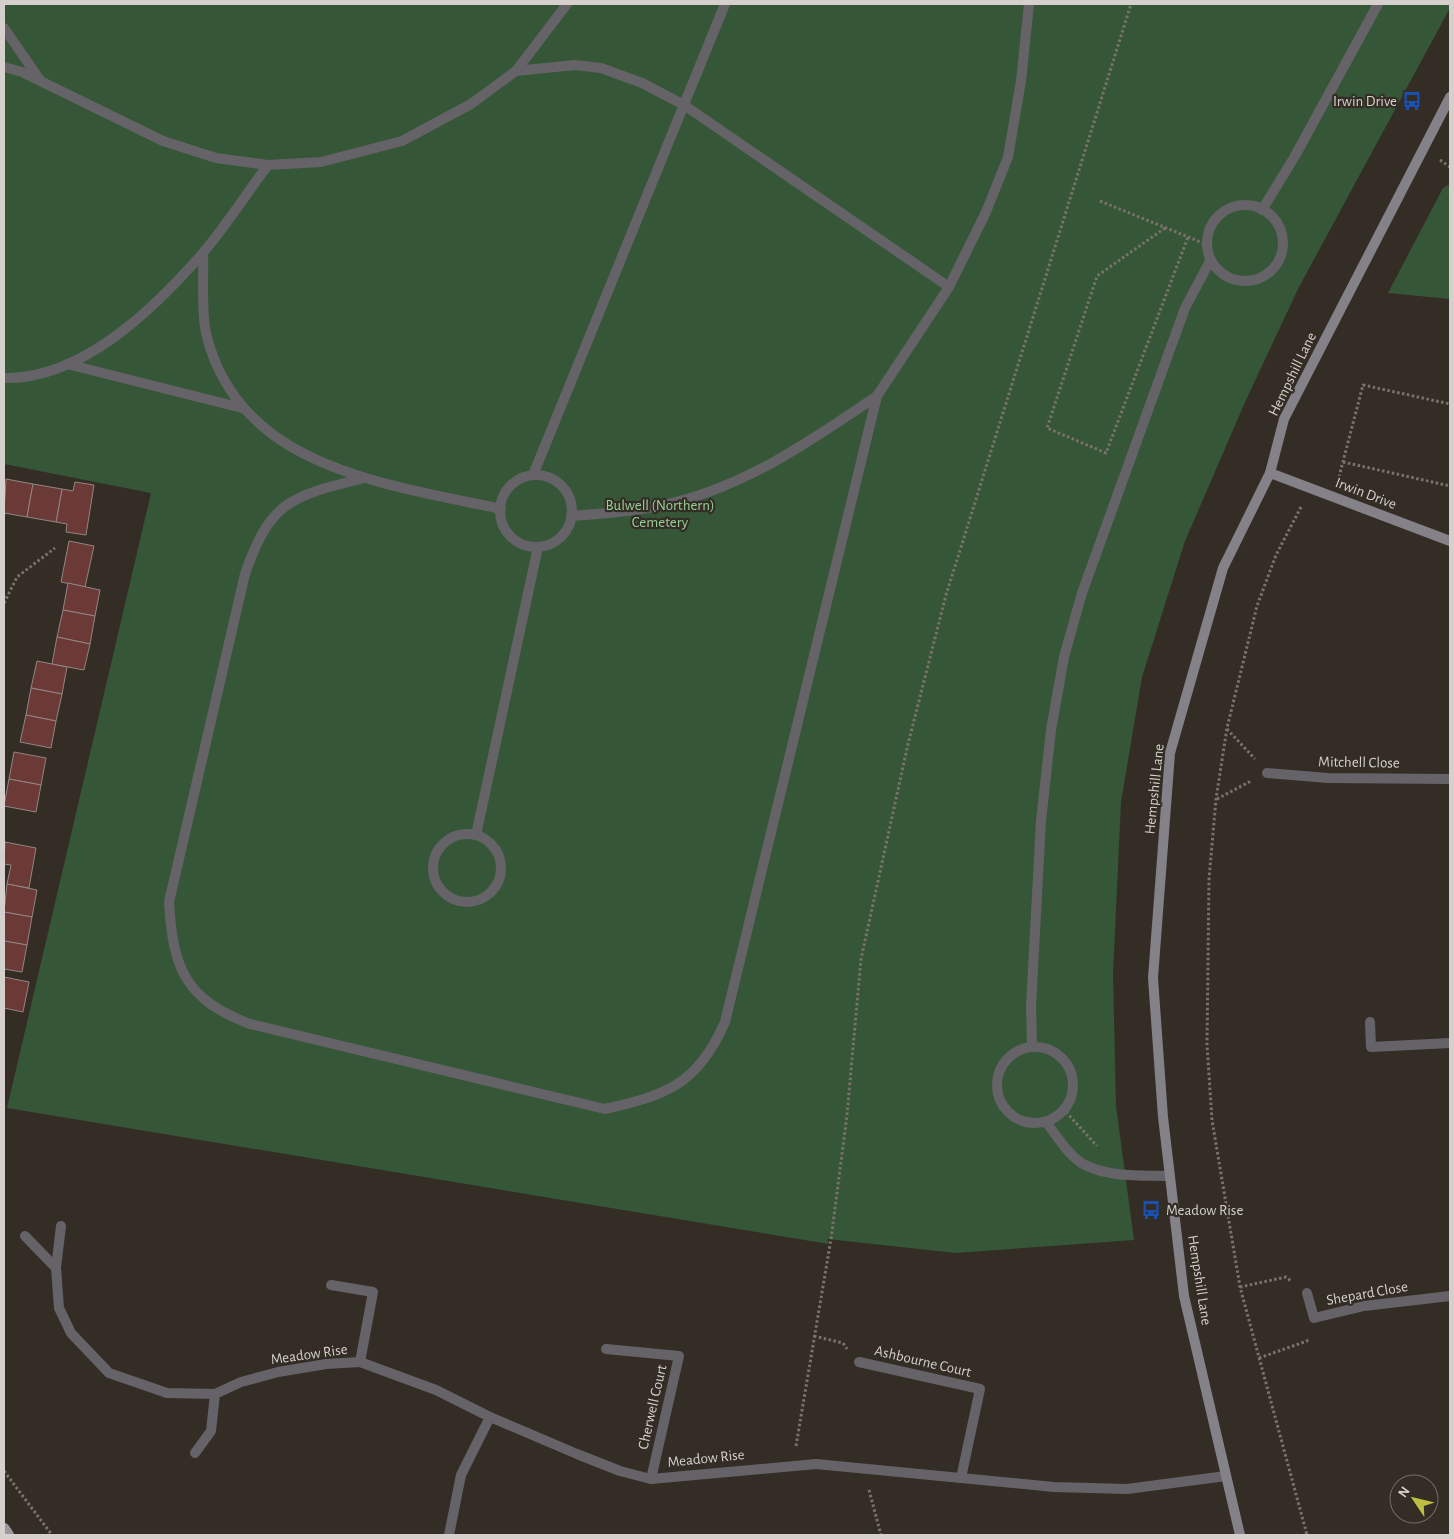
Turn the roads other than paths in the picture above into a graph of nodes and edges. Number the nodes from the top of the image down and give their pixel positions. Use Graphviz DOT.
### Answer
graph roads {
  1 [pos="567,4"];
  2 [pos="725,4"];
  3 [pos="1029,4"];
  4 [pos="1378,4"];
  5 [pos="4,28"];
  6 [pos="4,68"];
  7 [pos="516,71"];
  8 [pos="40,81"];
  9 [pos="1450,97"];
  10 [pos="684,105"];
  11 [pos="268,165"];
  12 [pos="1262,210"];
  13 [pos="203,253"];
  14 [pos="1210,261"];
  15 [pos="949,287"];
  16 [pos="66,364"];
  17 [pos="4,378"];
  18 [pos="878,396"];
  19 [pos="242,408"];
  20 [pos="1270,473"];
  21 [pos="533,475"];
  22 [pos="361,479"];
  23 [pos="500,509"];
  24 [pos="571,516"];
  25 [pos="1450,541"];
  26 [pos="538,547"];
  27 [pos="1267,773"];
  28 [pos="1450,779"];
  29 [pos="476,835"];
  30 [pos="1370,1022"];
  31 [pos="1450,1043"];
  32 [pos="1032,1046"];
  33 [pos="1046,1122"];
  34 [pos="1170,1176"];
  35 [pos="61,1226"];
  36 [pos="26,1236"];
  37 [pos="56,1268"];
  38 [pos="331,1284"];
  39 [pos="1307,1293"];
  40 [pos="1450,1296"];
  41 [pos="606,1349"];
  42 [pos="360,1362"];
  43 [pos="859,1362"];
  44 [pos="214,1394"];
  45 [pos="490,1417"];
  46 [pos="195,1453"];
  47 [pos="1226,1476"];
  48 [pos="960,1478"];
  49 [pos="651,1479"];
  50 [pos="4,1529"];
  51 [pos="8,1535"];
  52 [pos="448,1535"];
  53 [pos="1240,1535"];
  1 -- 7 [label="street"];
  2 -- 10 [label="street"];
  3 -- 15 [label="street"];
  4 -- 12 [label="street"];
  5 -- 8 [label="street"];
  6 -- 8 [label="street"];
  7 -- 10 [label="street"];
  7 -- 11 [label="street"];
  8 -- 11 [label="street"];
  9 -- 20 [label="street, Hempshill Lane"];
  10 -- 15 [label="street"];
  10 -- 21 [label="street"];
  11 -- 13 [label="street"];
  12 -- 14 [label="street"];
  12 -- 14 [label="street"];
  13 -- 16 [label="street"];
  13 -- 19 [label="street"];
  14 -- 32 [label="street"];
  15 -- 18 [label="street"];
  16 -- 17 [label="street"];
  16 -- 19 [label="street"];
  18 -- 22 [label="street"];
  18 -- 24 [label="street"];
  19 -- 22 [label="street"];
  20 -- 25 [label="street, Irwin Drive"];
  20 -- 34 [label="street, Hempshill Lane"];
  21 -- 23 [label="street"];
  21 -- 24 [label="street"];
  22 -- 23 [label="street"];
  23 -- 26 [label="street"];
  24 -- 26 [label="street"];
  26 -- 29 [label="street"];
  27 -- 28 [label="street, Mitchell Close"];
  29 -- 29 [label="street"];
  30 -- 31 [label="street"];
  32 -- 33 [label="street"];
  32 -- 33 [label="street"];
  33 -- 34 [label="street"];
  34 -- 47 [label="street, Hempshill Lane"];
  35 -- 37 [label="street, Meadow Rise"];
  36 -- 37 [label="street"];
  37 -- 44 [label="street, Meadow Rise"];
  38 -- 42 [label="street"];
  39 -- 40 [label="street, Shepard Close"];
  41 -- 49 [label="street, Cherwell Court"];
  42 -- 44 [label="street, Meadow Rise"];
  42 -- 45 [label="street, Meadow Rise"];
  43 -- 48 [label="street, Ashbourne Court"];
  44 -- 46 [label="street"];
  45 -- 49 [label="street, Meadow Rise"];
  45 -- 52 [label="street"];
  47 -- 48 [label="street, Meadow Rise"];
  47 -- 53 [label="street, Hempshill Lane"];
  48 -- 49 [label="street, Meadow Rise"];
  50 -- 51 [label="main road"];
}
